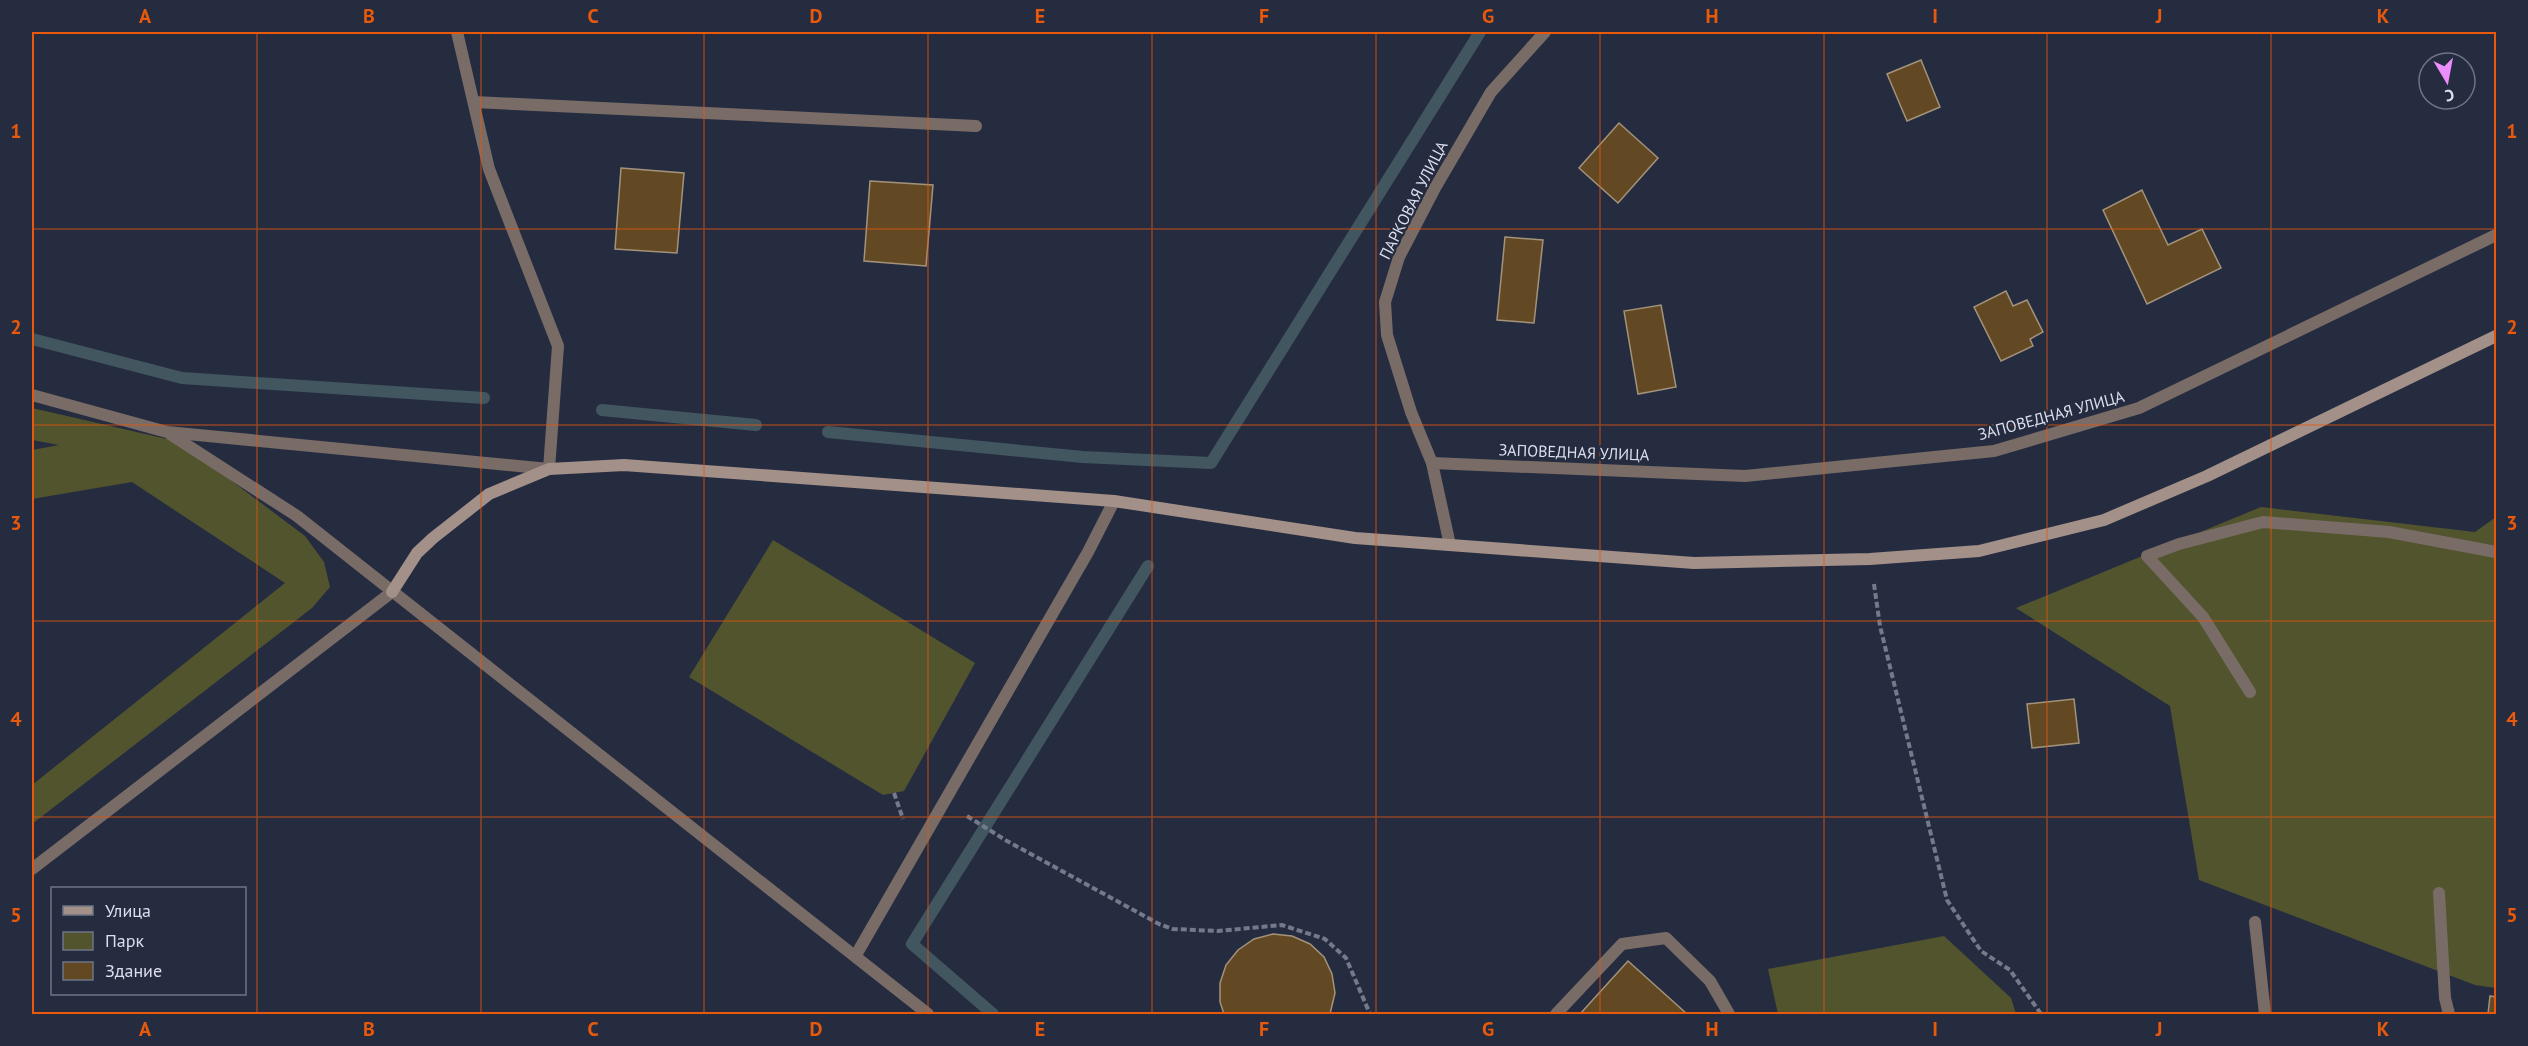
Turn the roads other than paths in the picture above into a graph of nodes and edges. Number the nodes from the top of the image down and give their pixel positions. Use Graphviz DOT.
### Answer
graph roads {
  1 [pos="457,32"];
  2 [pos="1545,32"];
  3 [pos="474,102"];
  4 [pos="976,126"];
  5 [pos="2496,235"];
  6 [pos="2496,336"];
  7 [pos="32,395"];
  8 [pos="167,432"];
  9 [pos="1432,463"];
  10 [pos="549,469"];
  11 [pos="1114,501"];
  12 [pos="1450,545"];
  13 [pos="2496,552"];
  14 [pos="392,592"];
  15 [pos="2250,692"];
  16 [pos="32,870"];
  17 [pos="2439,893"];
  18 [pos="2255,922"];
  19 [pos="856,955"];
  20 [pos="928,1014"];
  21 [pos="1556,1014"];
  22 [pos="1729,1014"];
  23 [pos="2265,1014"];
  24 [pos="2449,1014"];
  1 -- 3 [label="street"];
  2 -- 9 [label="street, ПАРКОВАЯ УЛИЦА"];
  3 -- 4 [label="street"];
  3 -- 10 [label="street"];
  5 -- 9 [label="street, ЗАПОВЕДНАЯ УЛИЦА"];
  6 -- 12 [label="street"];
  7 -- 8 [label="street"];
  8 -- 10 [label="street"];
  8 -- 14 [label="street"];
  9 -- 12 [label="street, ПАРКОВАЯ УЛИЦА"];
  10 -- 11 [label="street"];
  10 -- 14 [label="street"];
  11 -- 12 [label="street"];
  11 -- 19 [label="street"];
  13 -- 15 [label="street"];
  14 -- 16 [label="street"];
  14 -- 19 [label="street"];
  17 -- 24 [label="street"];
  18 -- 23 [label="street"];
  19 -- 20 [label="street"];
  21 -- 22 [label="street"];
}
